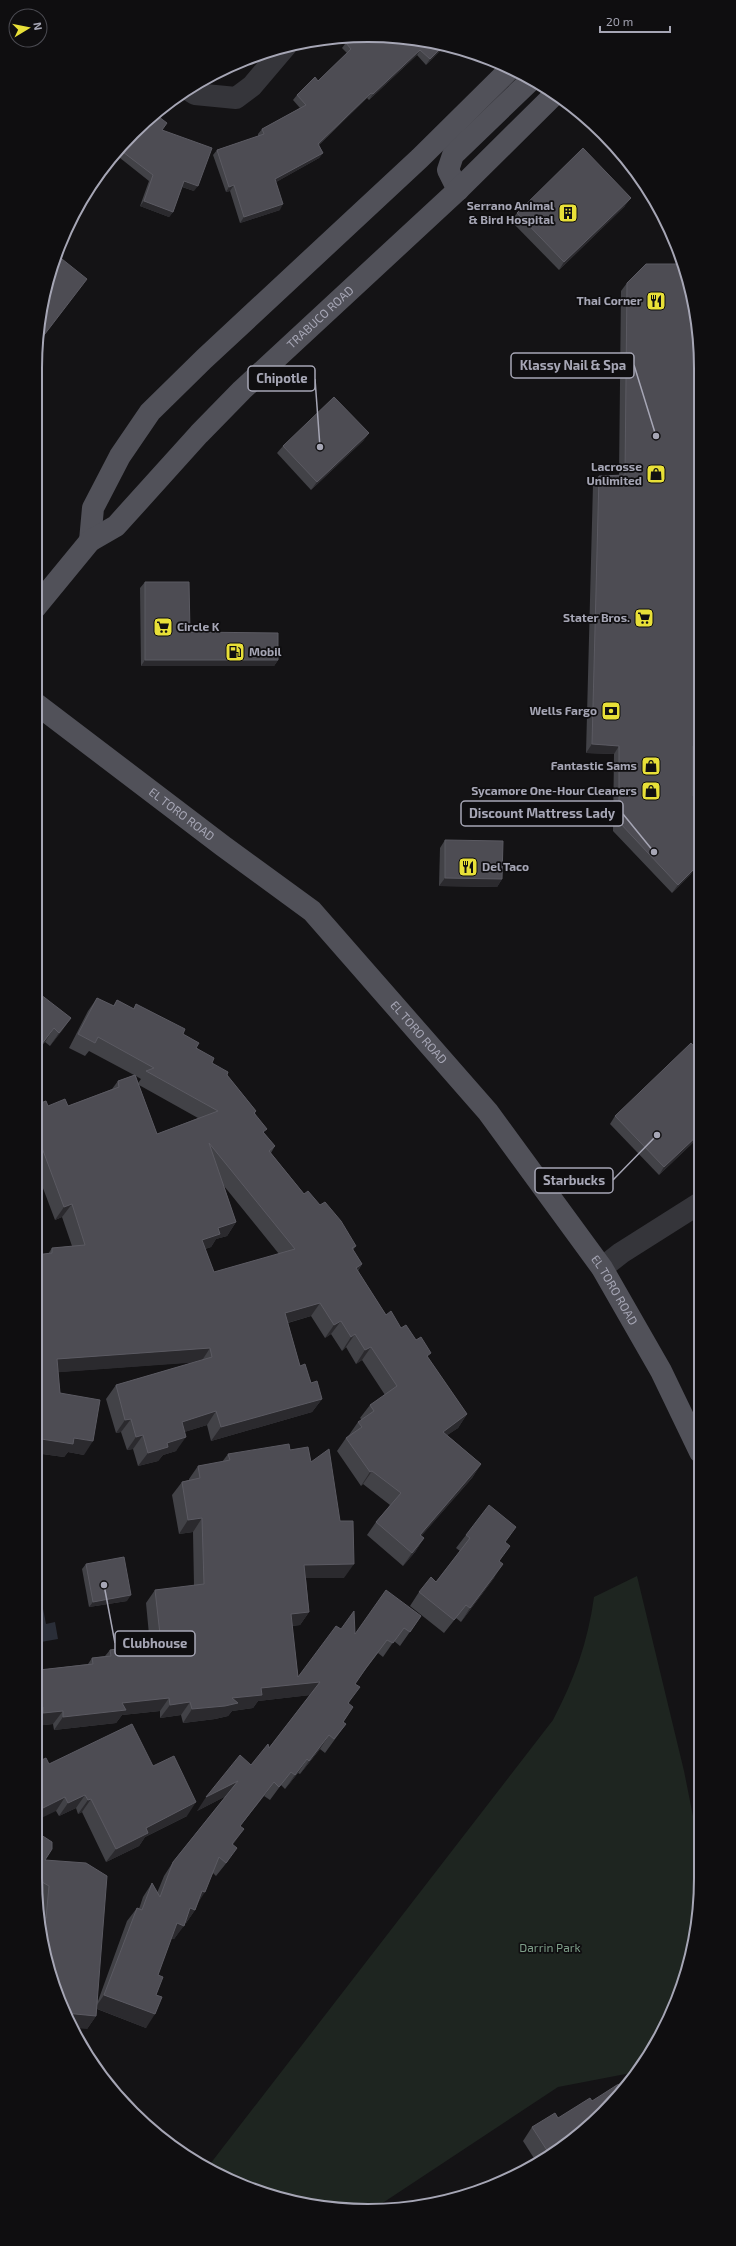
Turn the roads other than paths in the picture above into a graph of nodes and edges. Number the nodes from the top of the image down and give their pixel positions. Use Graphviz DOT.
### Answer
graph roads {
  1 [pos="279,54"];
  2 [pos="506,73"];
  3 [pos="526,84"];
  4 [pos="193,93"];
  5 [pos="551,99"];
  6 [pos="458,190"];
  7 [pos="90,541"];
  8 [pos="42,599"];
  9 [pos="42,708"];
  10 [pos="694,1207"];
  11 [pos="602,1268"];
  12 [pos="694,1440"];
  1 -- 4 [label="street"];
  2 -- 7 [label="main road"];
  3 -- 6 [label="main road"];
  5 -- 6 [label="main road, TRABUCO ROAD"];
  6 -- 7 [label="main road, TRABUCO ROAD"];
  7 -- 8 [label="main road, TRABUCO ROAD"];
  9 -- 11 [label="main road, EL TORO ROAD"];
  10 -- 11 [label="street"];
  11 -- 12 [label="main road, EL TORO ROAD"];
}
